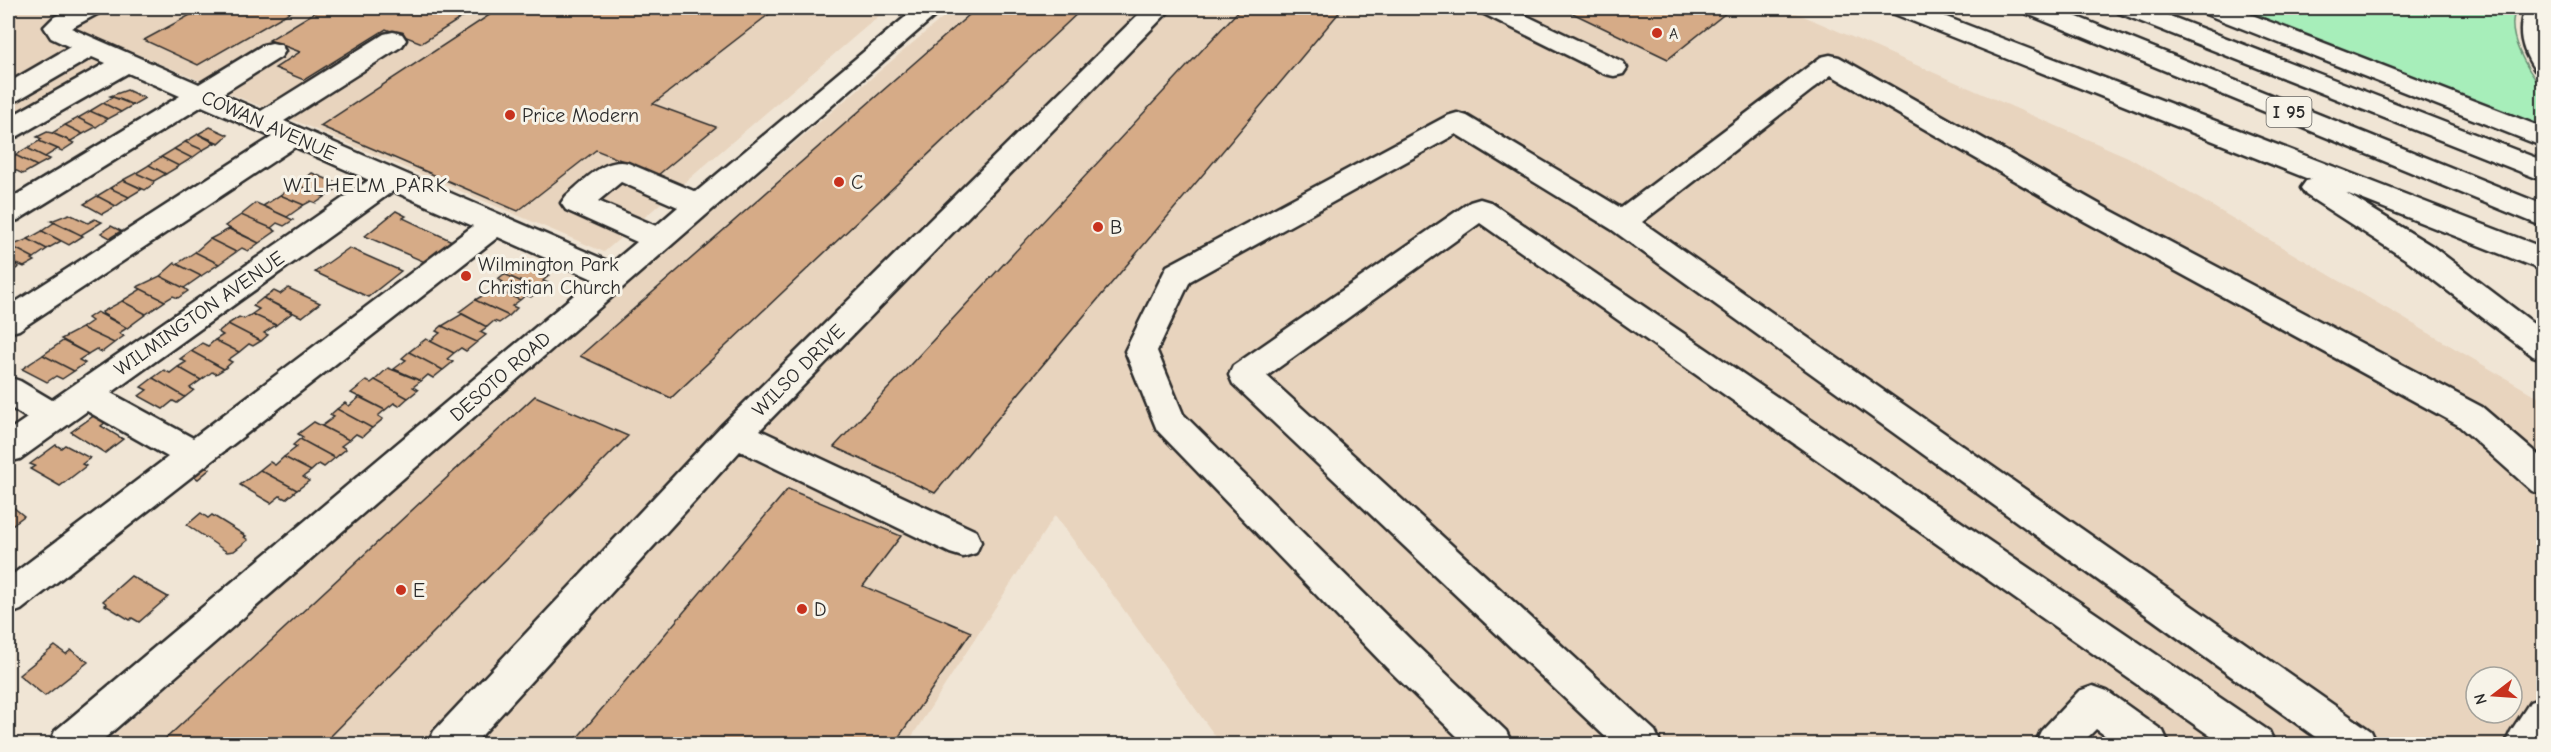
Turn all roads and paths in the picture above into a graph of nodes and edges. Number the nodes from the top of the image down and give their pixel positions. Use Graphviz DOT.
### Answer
graph roads {
  1 [pos="90,8"];
  2 [pos="931,8"];
  3 [pos="1159,8"];
  4 [pos="1491,8"];
  5 [pos="1901,8"];
  6 [pos="2034,8"];
  7 [pos="2128,8"];
  8 [pos="2212,8"];
  9 [pos="2537,8"];
  10 [pos="393,40"];
  11 [pos="91,46"];
  12 [pos="272,51"];
  13 [pos="127,62"];
  14 [pos="2544,64"];
  15 [pos="1614,68"];
  16 [pos="2069,75"];
  17 [pos="8,94"];
  18 [pos="202,95"];
  19 [pos="263,122"];
  20 [pos="8,130"];
  21 [pos="294,135"];
  22 [pos="2544,138"];
  23 [pos="2544,172"];
  24 [pos="391,178"];
  25 [pos="700,205"];
  26 [pos="8,213"];
  27 [pos="2544,217"];
  28 [pos="1622,222"];
  29 [pos="495,224"];
  30 [pos="660,240"];
  31 [pos="2544,260"];
  32 [pos="616,277"];
  33 [pos="8,322"];
  34 [pos="2544,348"];
  35 [pos="8,390"];
  36 [pos="85,394"];
  37 [pos="53,417"];
  38 [pos="735,433"];
  39 [pos="8,449"];
  40 [pos="194,455"];
  41 [pos="2544,481"];
  42 [pos="963,542"];
  43 [pos="8,599"];
  44 [pos="2544,715"];
  45 [pos="69,744"];
  46 [pos="448,744"];
  47 [pos="1492,744"];
  48 [pos="1641,744"];
  49 [pos="2055,744"];
  50 [pos="2149,744"];
  51 [pos="2255,744"];
  52 [pos="2357,744"];
  53 [pos="2525,744"];
  1 -- 11 [label="main road, COWAN AVENUE"];
  2 -- 25 [label="main road, DESOTO ROAD"];
  3 -- 38 [label="main road, WILSO DRIVE"];
  4 -- 15 [label="main road"];
  5 -- 16 [label="main road"];
  6 -- 27 [label="main road, I 95"];
  7 -- 23 [label="main road, I 95"];
  8 -- 22 [label="main road"];
  9 -- 14 [label="main road"];
  10 -- 19 [label="main road"];
  11 -- 13 [label="main road, COWAN AVENUE"];
  11 -- 17 [label="main road"];
  12 -- 18 [label="main road"];
  13 -- 18 [label="main road, COWAN AVENUE"];
  13 -- 20 [label="main road"];
  16 -- 31 [label="main road"];
  16 -- 34 [label="main road"];
  18 -- 19 [label="main road, COWAN AVENUE"];
  18 -- 26 [label="main road"];
  19 -- 21 [label="main road, COWAN AVENUE"];
  21 -- 24 [label="main road, COWAN AVENUE"];
  21 -- 33 [label="main road"];
  24 -- 29 [label="main road, COWAN AVENUE"];
  24 -- 36 [label="main road, WILMINGTON AVENUE"];
  25 -- 30 [label="main road, DESOTO ROAD"];
  25 -- 30 [label="main road"];
  28 -- 41 [label="main road"];
  28 -- 47 [label="main road"];
  28 -- 52 [label="main road"];
  29 -- 32 [label="main road, COWAN AVENUE"];
  29 -- 40 [label="main road"];
  30 -- 32 [label="main road, DESOTO ROAD"];
  32 -- 45 [label="main road, DESOTO ROAD"];
  35 -- 37 [label="main road"];
  36 -- 37 [label="main road, WILMINGTON AVENUE"];
  36 -- 40 [label="main road"];
  37 -- 39 [label="main road, WILMINGTON AVENUE"];
  38 -- 42 [label="main road"];
  38 -- 46 [label="main road, WILSO DRIVE"];
  40 -- 43 [label="main road"];
  44 -- 53 [label="main road"];
  48 -- 51 [label="main road"];
  49 -- 50 [label="main road"];
}
